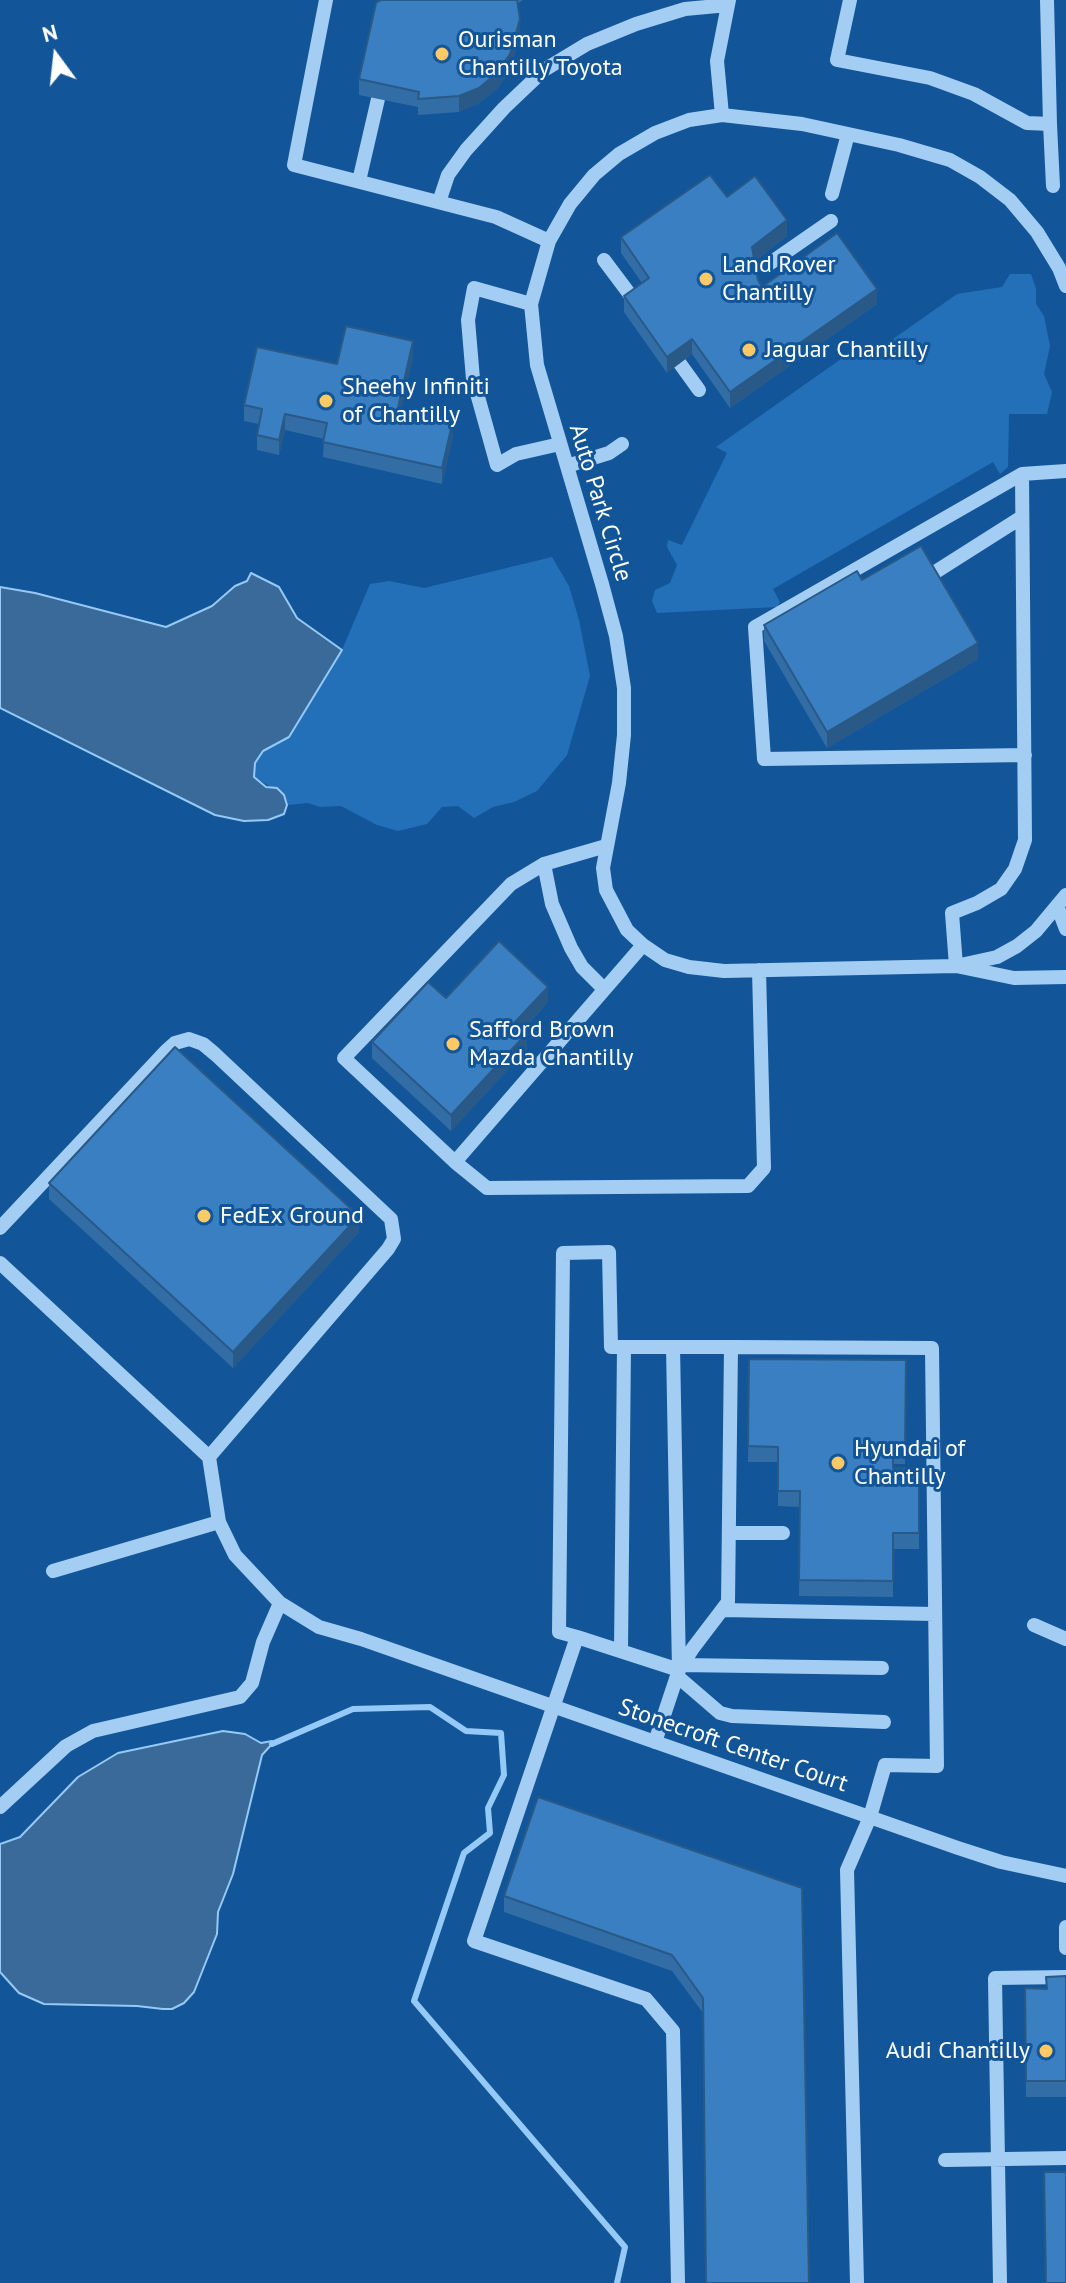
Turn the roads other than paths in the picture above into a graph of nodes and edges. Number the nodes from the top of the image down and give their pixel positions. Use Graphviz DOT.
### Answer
graph roads {
  1 [pos="326,0"];
  2 [pos="850,0"];
  3 [pos="1047,0"];
  4 [pos="729,3"];
  5 [pos="378,99"];
  6 [pos="722,115"];
  7 [pos="1050,124"];
  8 [pos="848,134"];
  9 [pos="359,181"];
  10 [pos="1053,186"];
  11 [pos="832,194"];
  12 [pos="439,202"];
  13 [pos="831,221"];
  14 [pos="549,241"];
  15 [pos="604,260"];
  16 [pos="766,266"];
  17 [pos="1062,267"];
  18 [pos="1066,286"];
  19 [pos="531,304"];
  20 [pos="699,390"];
  21 [pos="560,444"];
  22 [pos="622,444"];
  23 [pos="567,466"];
  24 [pos="1066,471"];
  25 [pos="1022,474"];
  26 [pos="1022,517"];
  27 [pos="929,576"];
  28 [pos="1025,755"];
  29 [pos="606,846"];
  30 [pos="544,864"];
  31 [pos="1062,902"];
  32 [pos="1066,929"];
  33 [pos="643,945"];
  34 [pos="956,966"];
  35 [pos="759,970"];
  36 [pos="1066,977"];
  37 [pos="604,989"];
  38 [pos="455,1162"];
  39 [pos="0,1228"];
  40 [pos="0,1263"];
  41 [pos="624,1347"];
  42 [pos="673,1347"];
  43 [pos="731,1347"];
  44 [pos="209,1457"];
  45 [pos="219,1522"];
  46 [pos="729,1533"];
  47 [pos="783,1533"];
  48 [pos="53,1571"];
  49 [pos="280,1603"];
  50 [pos="722,1610"];
  51 [pos="935,1614"];
  52 [pos="1034,1625"];
  53 [pos="577,1637"];
  54 [pos="1066,1639"];
  55 [pos="621,1650"];
  56 [pos="882,1668"];
  57 [pos="679,1670"];
  58 [pos="555,1707"];
  59 [pos="884,1722"];
  60 [pos="655,1742"];
  61 [pos="0,1807"];
  62 [pos="870,1817"];
  63 [pos="1066,1876"];
  64 [pos="1066,1927"];
  65 [pos="1066,1948"];
  66 [pos="1066,1977"];
  67 [pos="1066,2158"];
  68 [pos="998,2159"];
  69 [pos="945,2160"];
  70 [pos="678,2283"];
  71 [pos="857,2283"];
  72 [pos="1000,2283"];
  1 -- 9 [label="street"];
  2 -- 7 [label="street"];
  3 -- 7 [label="street"];
  4 -- 6 [label="street"];
  4 -- 12 [label="street"];
  5 -- 9 [label="street"];
  6 -- 8 [label="street, Auto Park Circle"];
  6 -- 14 [label="street, Auto Park Circle"];
  7 -- 10 [label="street"];
  8 -- 11 [label="street"];
  8 -- 17 [label="street, Auto Park Circle"];
  9 -- 12 [label="street"];
  12 -- 14 [label="street"];
  13 -- 16 [label="street"];
  14 -- 19 [label="street, Auto Park Circle"];
  15 -- 20 [label="street"];
  17 -- 18 [label="street, Auto Park Circle"];
  19 -- 21 [label="street, Auto Park Circle"];
  19 -- 21 [label="street"];
  21 -- 23 [label="street, Auto Park Circle"];
  22 -- 23 [label="street"];
  23 -- 29 [label="street, Auto Park Circle"];
  24 -- 25 [label="street"];
  25 -- 26 [label="street"];
  25 -- 28 [label="street"];
  26 -- 27 [label="street"];
  26 -- 28 [label="street"];
  28 -- 34 [label="street"];
  29 -- 30 [label="street"];
  29 -- 33 [label="street, Auto Park Circle"];
  30 -- 37 [label="street"];
  30 -- 38 [label="street"];
  31 -- 32 [label="street"];
  31 -- 34 [label="street, Auto Park Circle"];
  33 -- 35 [label="street, Auto Park Circle"];
  33 -- 37 [label="street"];
  34 -- 35 [label="street, Auto Park Circle"];
  34 -- 36 [label="street"];
  35 -- 38 [label="street"];
  37 -- 38 [label="street"];
  39 -- 44 [label="street"];
  40 -- 44 [label="street"];
  41 -- 42 [label="street"];
  41 -- 53 [label="street"];
  41 -- 55 [label="street"];
  42 -- 43 [label="street"];
  42 -- 57 [label="street"];
  43 -- 46 [label="street"];
  43 -- 51 [label="street"];
  44 -- 45 [label="street, Stonecroft Center Court"];
  45 -- 48 [label="street"];
  45 -- 49 [label="street, Stonecroft Center Court"];
  46 -- 47 [label="street"];
  46 -- 50 [label="street"];
  49 -- 58 [label="street, Stonecroft Center Court"];
  49 -- 61 [label="street"];
  50 -- 51 [label="street"];
  50 -- 57 [label="street"];
  51 -- 62 [label="street"];
  52 -- 54 [label="street"];
  53 -- 55 [label="street"];
  53 -- 58 [label="street"];
  55 -- 57 [label="street"];
  56 -- 57 [label="street"];
  57 -- 59 [label="street"];
  57 -- 60 [label="street"];
  58 -- 60 [label="street, Stonecroft Center Court"];
  58 -- 70 [label="street"];
  60 -- 62 [label="street, Stonecroft Center Court"];
  62 -- 63 [label="street, Stonecroft Center Court"];
  62 -- 71 [label="street"];
  64 -- 65 [label="street"];
  66 -- 68 [label="street"];
  67 -- 68 [label="street"];
  68 -- 69 [label="street"];
  68 -- 72 [label="street"];
}
